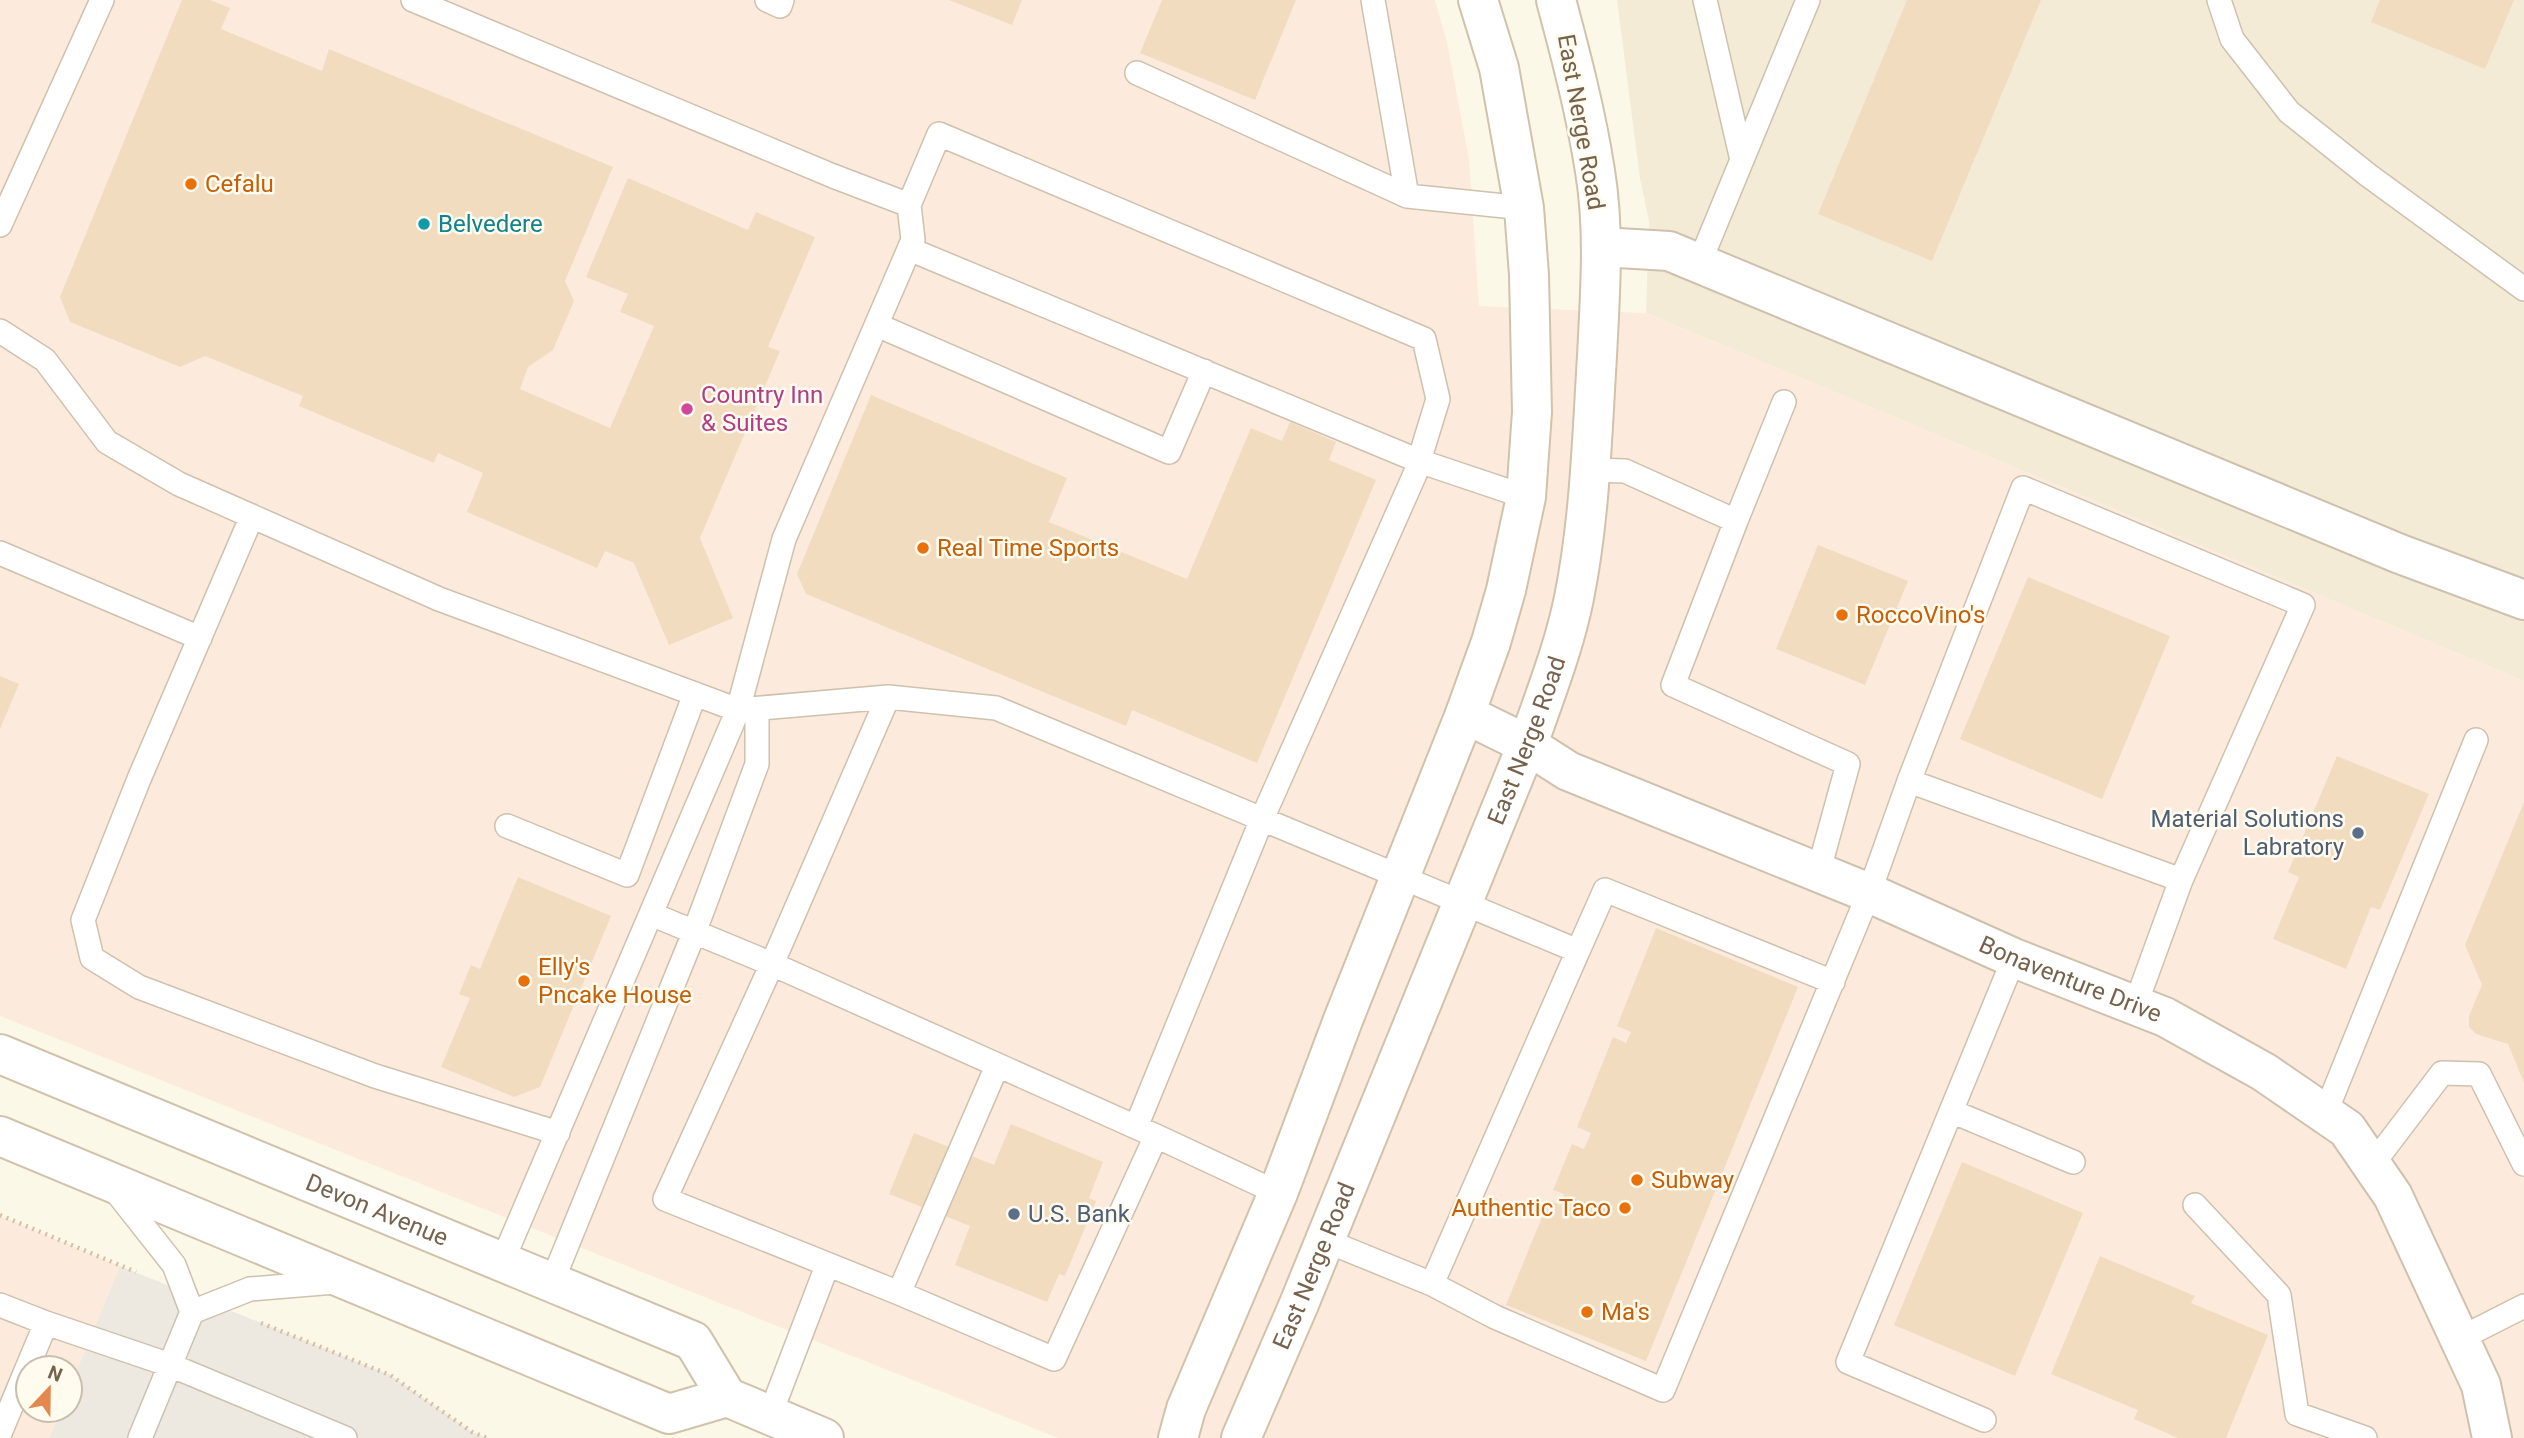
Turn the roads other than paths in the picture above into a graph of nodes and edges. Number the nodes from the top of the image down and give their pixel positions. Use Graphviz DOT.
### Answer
graph roads {
  1 [pos="102,0"];
  2 [pos="414,0"];
  3 [pos="767,0"];
  4 [pos="782,0"];
  5 [pos="1373,0"];
  6 [pos="1478,0"];
  7 [pos="1556,0"];
  8 [pos="1705,0"];
  9 [pos="1808,0"];
  10 [pos="2219,0"];
  11 [pos="1137,73"];
  12 [pos="1741,160"];
  13 [pos="1407,196"];
  14 [pos="909,205"];
  15 [pos="1524,208"];
  16 [pos="0,225"];
  17 [pos="1601,247"];
  18 [pos="909,249"];
  19 [pos="1699,264"];
  20 [pos="2524,289"];
  21 [pos="877,325"];
  22 [pos="0,331"];
  23 [pos="1204,372"];
  24 [pos="1784,402"];
  25 [pos="1419,461"];
  26 [pos="1591,470"];
  27 [pos="1526,497"];
  28 [pos="252,516"];
  29 [pos="1736,521"];
  30 [pos="0,553"];
  31 [pos="2524,600"];
  32 [pos="200,638"];
  33 [pos="695,694"];
  34 [pos="888,697"];
  35 [pos="747,709"];
  36 [pos="1465,714"];
  37 [pos="2476,740"];
  38 [pos="1526,744"];
  39 [pos="1909,781"];
  40 [pos="1262,819"];
  41 [pos="507,826"];
  42 [pos="1818,873"];
  43 [pos="1399,877"];
  44 [pos="2181,880"];
  45 [pos="1870,893"];
  46 [pos="1462,903"];
  47 [pos="652,914"];
  48 [pos="694,933"];
  49 [pos="1578,951"];
  50 [pos="2014,958"];
  51 [pos="772,964"];
  52 [pos="1833,982"];
  53 [pos="2135,1006"];
  54 [pos="0,1054"];
  55 [pos="997,1066"];
  56 [pos="1951,1111"];
  57 [pos="2325,1114"];
  58 [pos="1146,1131"];
  59 [pos="558,1133"];
  60 [pos="0,1136"];
  61 [pos="2073,1162"];
  62 [pos="2524,1164"];
  63 [pos="2372,1165"];
  64 [pos="105,1179"];
  65 [pos="1278,1194"];
  66 [pos="2196,1205"];
  67 [pos="1324,1240"];
  68 [pos="502,1262"];
  69 [pos="827,1266"];
  70 [pos="349,1280"];
  71 [pos="552,1282"];
  72 [pos="1432,1284"];
  73 [pos="899,1293"];
  74 [pos="0,1306"];
  75 [pos="2524,1306"];
  76 [pos="192,1312"];
  77 [pos="46,1323"];
  78 [pos="2459,1339"];
  79 [pos="170,1365"];
  80 [pos="727,1397"];
  81 [pos="770,1415"];
  82 [pos="1984,1420"];
  83 [pos="0,1433"];
  84 [pos="140,1438"];
  85 [pos="345,1438"];
  86 [pos="824,1438"];
  87 [pos="1178,1438"];
  88 [pos="1241,1438"];
  89 [pos="2365,1438"];
  90 [pos="2492,1438"];
  1 -- 16 [label="lane"];
  2 -- 14 [label="lane"];
  3 -- 4 [label="lane"];
  5 -- 13 [label="lane"];
  6 -- 15 [label="main road"];
  7 -- 17 [label="main road, East Nerge Road"];
  8 -- 12 [label="lane"];
  9 -- 12 [label="lane"];
  10 -- 20 [label="lane"];
  11 -- 13 [label="lane"];
  12 -- 19 [label="lane"];
  13 -- 15 [label="lane"];
  14 -- 18 [label="lane"];
  14 -- 25 [label="lane"];
  15 -- 27 [label="main road"];
  17 -- 19 [label="main road"];
  17 -- 26 [label="main road, East Nerge Road"];
  18 -- 21 [label="lane"];
  18 -- 23 [label="lane"];
  19 -- 31 [label="main road"];
  21 -- 23 [label="lane"];
  21 -- 35 [label="lane"];
  22 -- 28 [label="lane"];
  23 -- 25 [label="lane"];
  24 -- 29 [label="lane"];
  25 -- 27 [label="lane"];
  25 -- 40 [label="lane"];
  26 -- 29 [label="lane"];
  26 -- 38 [label="main road, East Nerge Road"];
  27 -- 36 [label="main road"];
  28 -- 32 [label="lane"];
  28 -- 33 [label="lane"];
  29 -- 42 [label="lane"];
  30 -- 32 [label="lane"];
  32 -- 59 [label="lane"];
  33 -- 35 [label="lane"];
  33 -- 41 [label="lane"];
  34 -- 35 [label="lane"];
  34 -- 40 [label="lane"];
  34 -- 51 [label="lane"];
  35 -- 47 [label="lane"];
  35 -- 48 [label="lane"];
  36 -- 38 [label="main road, Bonaventure Drive"];
  36 -- 43 [label="main road"];
  37 -- 57 [label="lane"];
  38 -- 42 [label="main road, Bonaventure Drive"];
  38 -- 46 [label="main road, East Nerge Road"];
  39 -- 44 [label="lane"];
  39 -- 44 [label="lane"];
  39 -- 45 [label="lane"];
  40 -- 43 [label="lane"];
  40 -- 58 [label="lane"];
  42 -- 45 [label="main road, Bonaventure Drive"];
  43 -- 46 [label="lane"];
  43 -- 65 [label="main road"];
  44 -- 53 [label="lane"];
  45 -- 50 [label="main road, Bonaventure Drive"];
  45 -- 52 [label="lane"];
  46 -- 49 [label="lane"];
  46 -- 67 [label="main road, East Nerge Road"];
  47 -- 48 [label="lane"];
  47 -- 59 [label="lane"];
  48 -- 51 [label="lane"];
  48 -- 71 [label="lane"];
  49 -- 52 [label="lane"];
  49 -- 72 [label="lane"];
  50 -- 53 [label="main road, Bonaventure Drive"];
  50 -- 56 [label="lane"];
  51 -- 55 [label="lane"];
  51 -- 69 [label="lane"];
  52 -- 72 [label="lane"];
  53 -- 57 [label="main road, Bonaventure Drive"];
  54 -- 68 [label="main road, Devon Avenue"];
  55 -- 58 [label="lane"];
  55 -- 73 [label="lane"];
  56 -- 61 [label="lane"];
  56 -- 82 [label="lane"];
  57 -- 63 [label="main road, Bonaventure Drive"];
  58 -- 65 [label="lane"];
  58 -- 73 [label="lane"];
  59 -- 68 [label="lane"];
  60 -- 64 [label="main road"];
  62 -- 63 [label="lane"];
  63 -- 78 [label="main road, Bonaventure Drive"];
  64 -- 70 [label="main road"];
  64 -- 76 [label="lane"];
  65 -- 87 [label="main road"];
  66 -- 89 [label="lane"];
  67 -- 72 [label="lane"];
  67 -- 88 [label="main road, East Nerge Road"];
  68 -- 71 [label="main road, Devon Avenue"];
  69 -- 73 [label="lane"];
  69 -- 81 [label="lane"];
  70 -- 76 [label="lane"];
  70 -- 80 [label="main road"];
  71 -- 80 [label="main road, Devon Avenue"];
  74 -- 77 [label="lane"];
  75 -- 78 [label="lane"];
  76 -- 79 [label="lane"];
  77 -- 79 [label="lane"];
  77 -- 83 [label="lane"];
  78 -- 90 [label="main road, Bonaventure Drive"];
  79 -- 84 [label="lane"];
  79 -- 85 [label="lane"];
  80 -- 81 [label="main road"];
  81 -- 86 [label="main road"];
}
